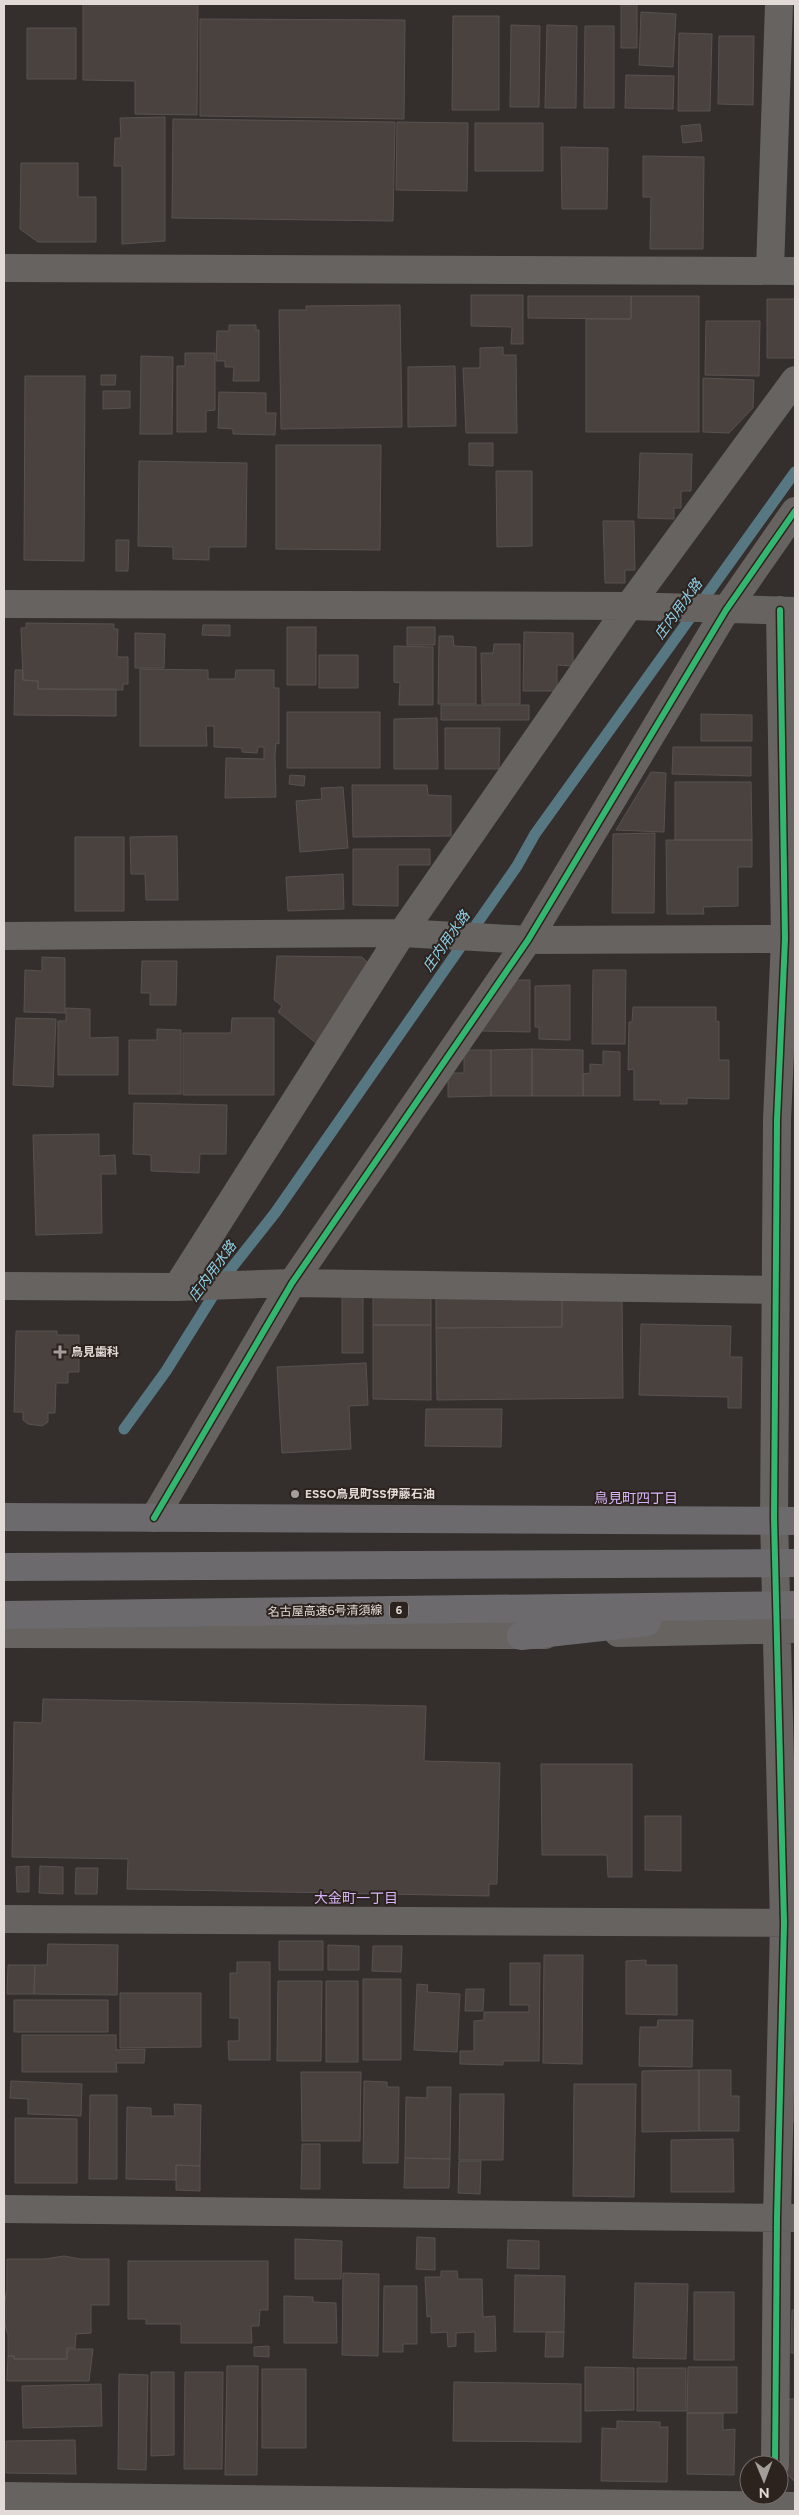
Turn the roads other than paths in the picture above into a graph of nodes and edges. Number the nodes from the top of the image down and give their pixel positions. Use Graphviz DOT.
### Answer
graph roads {
  1 [pos="779,4"];
  2 [pos="4,268"];
  3 [pos="782,270"];
  4 [pos="795,380"];
  5 [pos="795,511"];
  6 [pos="4,604"];
  7 [pos="629,606"];
  8 [pos="726,610"];
  9 [pos="788,611"];
  10 [pos="402,933"];
  11 [pos="4,936"];
  12 [pos="785,939"];
  13 [pos="528,940"];
  14 [pos="292,1283"];
  15 [pos="4,1286"];
  16 [pos="177,1287"];
  17 [pos="775,1290"];
  18 [pos="4,1517"];
  19 [pos="154,1518"];
  20 [pos="788,1519"];
  21 [pos="4,1523"];
  22 [pos="795,1563"];
  23 [pos="4,1567"];
  24 [pos="4,1615"];
  25 [pos="787,1616"];
  26 [pos="4,1634"];
  27 [pos="521,1636"];
  28 [pos="4,1919"];
  29 [pos="790,1923"];
  30 [pos="4,2209"];
  31 [pos="786,2218"];
  32 [pos="775,2455"];
  33 [pos="4,2496"];
  34 [pos="739,2505"];
  1 -- 3 [label="street"];
  2 -- 3 [label="street"];
  4 -- 7 [label="street"];
  5 -- 8 [label="street"];
  6 -- 7 [label="street"];
  7 -- 8 [label="street"];
  7 -- 10 [label="street"];
  8 -- 9 [label="street"];
  8 -- 13 [label="street"];
  9 -- 12 [label="street"];
  10 -- 11 [label="street"];
  10 -- 13 [label="street"];
  10 -- 16 [label="street"];
  12 -- 13 [label="street"];
  12 -- 17 [label="street"];
  13 -- 14 [label="street"];
  14 -- 16 [label="street"];
  14 -- 17 [label="street"];
  14 -- 19 [label="street"];
  15 -- 16 [label="street"];
  17 -- 20 [label="street"];
  18 -- 19 [label="highway"];
  19 -- 20 [label="highway"];
  19 -- 21 [label="street"];
  20 -- 25 [label="street"];
  22 -- 23 [label="highway"];
  24 -- 25 [label="highway, 名古屋高速6号清須線 / 6"];
  25 -- 27 [label="highway"];
  25 -- 29 [label="street"];
  26 -- 27 [label="street"];
  28 -- 29 [label="street"];
  29 -- 31 [label="street"];
  30 -- 31 [label="street"];
  31 -- 32 [label="street"];
  33 -- 34 [label="street"];
}
